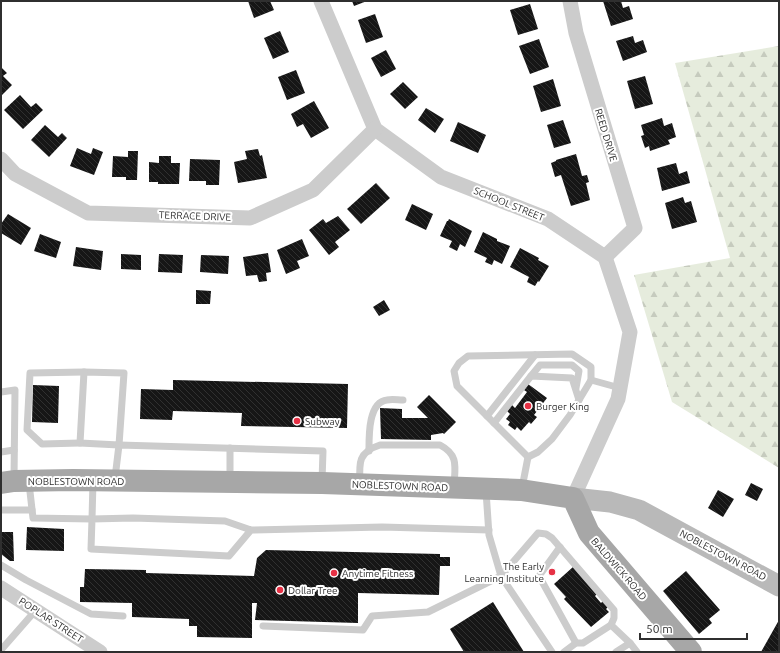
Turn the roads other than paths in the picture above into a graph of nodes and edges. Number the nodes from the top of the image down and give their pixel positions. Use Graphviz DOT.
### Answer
graph roads {
  1 [pos="321,1"];
  2 [pos="570,1"];
  3 [pos="375,129"];
  4 [pos="1,159"];
  5 [pos="605,257"];
  6 [pos="535,355"];
  7 [pos="84,372"];
  8 [pos="531,376"];
  9 [pos="591,380"];
  10 [pos="620,388"];
  11 [pos="576,390"];
  12 [pos="1,392"];
  13 [pos="403,400"];
  14 [pos="579,400"];
  15 [pos="487,416"];
  16 [pos="494,424"];
  17 [pos="80,443"];
  18 [pos="119,445"];
  19 [pos="230,448"];
  20 [pos="14,450"];
  21 [pos="369,451"];
  22 [pos="1,452"];
  23 [pos="528,457"];
  24 [pos="93,480"];
  25 [pos="115,480"];
  26 [pos="15,482"];
  27 [pos="230,483"];
  28 [pos="322,483"];
  29 [pos="360,485"];
  30 [pos="454,488"];
  31 [pos="486,489"];
  32 [pos="521,490"];
  33 [pos="573,498"];
  34 [pos="1,510"];
  35 [pos="32,510"];
  36 [pos="92,519"];
  37 [pos="251,530"];
  38 [pos="488,530"];
  39 [pos="560,546"];
  40 [pos="1,565"];
  41 [pos="501,576"];
  42 [pos="779,586"];
  43 [pos="1,588"];
  44 [pos="36,610"];
  45 [pos="123,616"];
  46 [pos="611,625"];
  47 [pos="263,626"];
  48 [pos="576,643"];
  49 [pos="630,643"];
  50 [pos="1,650"];
  51 [pos="100,652"];
  52 [pos="552,652"];
  53 [pos="564,652"];
  54 [pos="616,652"];
  55 [pos="637,652"];
  56 [pos="691,652"];
  1 -- 3 [label="street"];
  2 -- 5 [label="street, REED DRIVE"];
  3 -- 4 [label="street, TERRACE DRIVE"];
  3 -- 5 [label="street, SCHOOL STREET"];
  5 -- 10 [label="street"];
  6 -- 9 [label="lane"];
  6 -- 15 [label="lane"];
  6 -- 15 [label="lane"];
  7 -- 17 [label="lane"];
  7 -- 17 [label="lane"];
  7 -- 18 [label="lane"];
  8 -- 11 [label="lane"];
  8 -- 11 [label="lane"];
  8 -- 16 [label="lane"];
  9 -- 10 [label="lane"];
  9 -- 14 [label="lane"];
  10 -- 33 [label="street"];
  11 -- 14 [label="lane"];
  12 -- 20 [label="lane"];
  13 -- 21 [label="lane"];
  14 -- 23 [label="lane"];
  15 -- 16 [label="lane"];
  16 -- 23 [label="lane"];
  17 -- 18 [label="lane"];
  18 -- 19 [label="lane"];
  18 -- 25 [label="lane"];
  19 -- 27 [label="lane"];
  19 -- 28 [label="lane"];
  20 -- 22 [label="lane"];
  20 -- 26 [label="lane"];
  21 -- 29 [label="lane"];
  21 -- 30 [label="lane"];
  23 -- 32 [label="lane"];
  24 -- 25 [label="main road, NOBLESTOWN ROAD"];
  24 -- 26 [label="main road, NOBLESTOWN ROAD"];
  24 -- 36 [label="lane"];
  25 -- 27 [label="main road, NOBLESTOWN ROAD"];
  26 -- 35 [label="lane"];
  27 -- 28 [label="main road, NOBLESTOWN ROAD"];
  28 -- 29 [label="main road, NOBLESTOWN ROAD"];
  29 -- 30 [label="main road, NOBLESTOWN ROAD"];
  30 -- 31 [label="main road, NOBLESTOWN ROAD"];
  31 -- 32 [label="main road, NOBLESTOWN ROAD"];
  31 -- 38 [label="lane"];
  32 -- 33 [label="main road, NOBLESTOWN ROAD"];
  33 -- 42 [label="main road, NOBLESTOWN ROAD"];
  33 -- 56 [label="main road, BALDWICK ROAD"];
  34 -- 35 [label="lane"];
  35 -- 36 [label="lane"];
  36 -- 37 [label="lane"];
  36 -- 37 [label="lane"];
  37 -- 38 [label="lane"];
  38 -- 41 [label="lane"];
  39 -- 41 [label="lane"];
  39 -- 46 [label="lane"];
  39 -- 48 [label="lane"];
  40 -- 45 [label="lane"];
  41 -- 47 [label="lane"];
  41 -- 52 [label="lane"];
  43 -- 44 [label="street, POPLAR STREET"];
  44 -- 50 [label="lane"];
  44 -- 51 [label="street, POPLAR STREET"];
  46 -- 48 [label="lane"];
  46 -- 49 [label="lane"];
  48 -- 53 [label="lane"];
  49 -- 54 [label="lane"];
  49 -- 55 [label="lane"];
}
